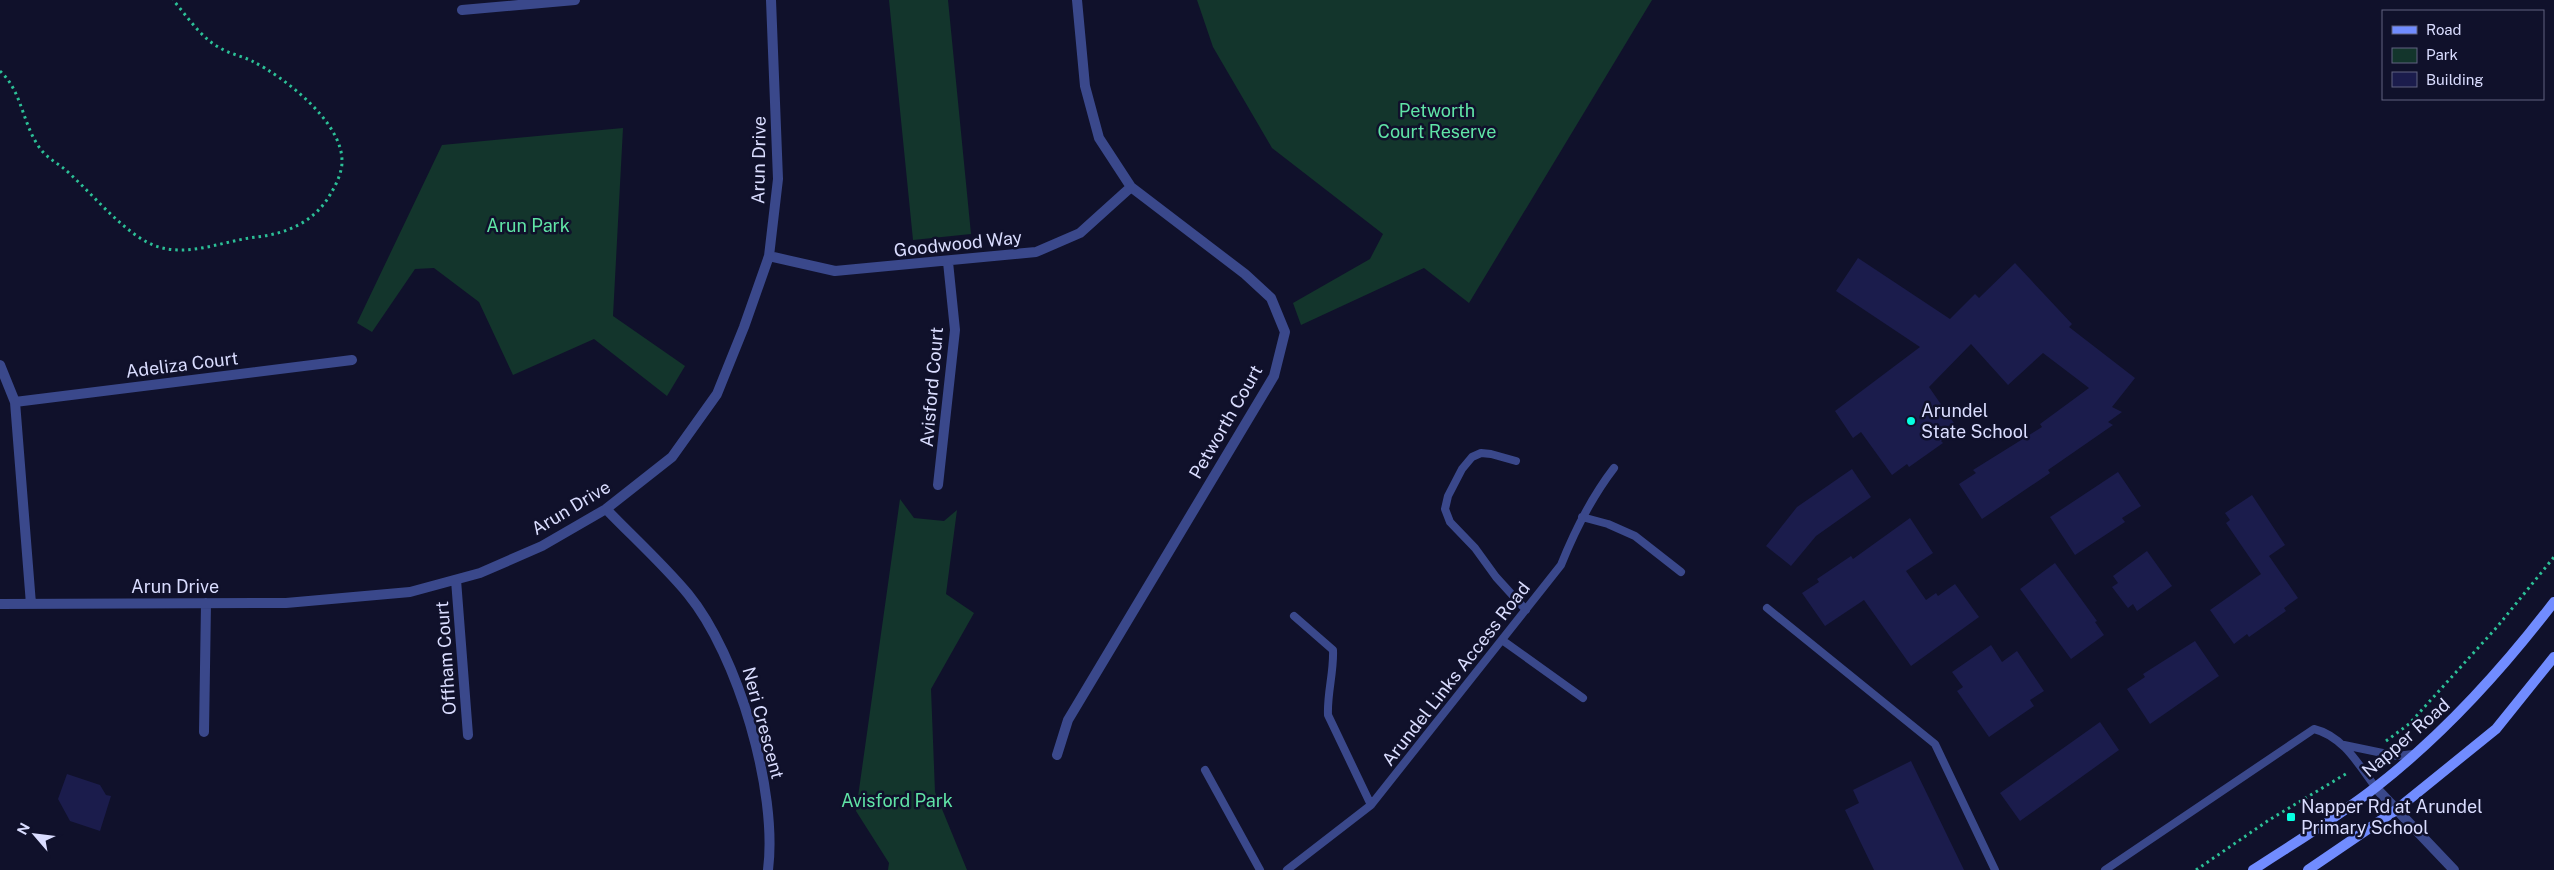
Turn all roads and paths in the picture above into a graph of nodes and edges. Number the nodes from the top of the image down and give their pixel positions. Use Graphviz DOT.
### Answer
graph roads {
  1 [pos="173,0"];
  2 [pos="576,0"];
  3 [pos="771,0"];
  4 [pos="1078,0"];
  5 [pos="462,10"];
  6 [pos="0,71"];
  7 [pos="1131,187"];
  8 [pos="769,256"];
  9 [pos="948,262"];
  10 [pos="352,360"];
  11 [pos="0,365"];
  12 [pos="15,402"];
  13 [pos="1516,461"];
  14 [pos="1614,468"];
  15 [pos="938,485"];
  16 [pos="606,509"];
  17 [pos="1582,517"];
  18 [pos="2554,557"];
  19 [pos="1681,572"];
  20 [pos="456,580"];
  21 [pos="2554,602"];
  22 [pos="206,603"];
  23 [pos="0,604"];
  24 [pos="31,604"];
  25 [pos="1767,608"];
  26 [pos="1526,610"];
  27 [pos="1294,616"];
  28 [pos="1502,640"];
  29 [pos="2554,658"];
  30 [pos="1583,698"];
  31 [pos="204,732"];
  32 [pos="468,735"];
  33 [pos="2344,745"];
  34 [pos="2372,751"];
  35 [pos="2413,754"];
  36 [pos="1058,755"];
  37 [pos="2358,764"];
  38 [pos="1205,770"];
  39 [pos="2376,788"];
  40 [pos="1371,805"];
  41 [pos="2396,810"];
  42 [pos="768,870"];
  43 [pos="1260,870"];
  44 [pos="1288,870"];
  45 [pos="1995,870"];
  46 [pos="2105,870"];
  47 [pos="2196,870"];
  48 [pos="2253,870"];
  49 [pos="2308,870"];
  50 [pos="2454,870"];
  1 -- 6 [label="path"];
  2 -- 5 [label="street"];
  3 -- 8 [label="street, Arun Drive"];
  4 -- 7 [label="street, Petworth Court"];
  7 -- 9 [label="street, Goodwood Way"];
  7 -- 36 [label="street, Petworth Court"];
  8 -- 9 [label="street, Goodwood Way"];
  8 -- 16 [label="street, Arun Drive"];
  9 -- 15 [label="street, Avisford Court"];
  10 -- 12 [label="street, Adeliza Court"];
  11 -- 12 [label="street"];
  12 -- 24 [label="street"];
  13 -- 26 [label="lane"];
  14 -- 17 [label="lane, Arundel Links Access Road"];
  16 -- 20 [label="street, Arun Drive"];
  16 -- 42 [label="street, Neri Crescent"];
  17 -- 19 [label="lane"];
  17 -- 26 [label="lane, Arundel Links Access Road"];
  18 -- 34 [label="path"];
  20 -- 22 [label="street, Arun Drive"];
  20 -- 32 [label="street, Offham Court"];
  21 -- 35 [label="main road, Napper Road"];
  22 -- 24 [label="street, Arun Drive"];
  22 -- 31 [label="street"];
  23 -- 24 [label="street, Arun Drive"];
  25 -- 45 [label="lane"];
  26 -- 28 [label="lane, Arundel Links Access Road"];
  27 -- 40 [label="lane"];
  28 -- 30 [label="lane"];
  28 -- 40 [label="lane, Arundel Links Access Road"];
  29 -- 41 [label="main road"];
  33 -- 34 [label="lane"];
  33 -- 37 [label="lane"];
  33 -- 46 [label="lane"];
  34 -- 35 [label="lane"];
  35 -- 39 [label="main road, Napper Road"];
  37 -- 39 [label="lane"];
  37 -- 47 [label="path"];
  38 -- 43 [label="lane"];
  39 -- 41 [label="street"];
  39 -- 48 [label="main road, Napper Road"];
  40 -- 44 [label="lane, Arundel Links Access Road"];
  41 -- 49 [label="main road"];
  41 -- 50 [label="street"];
}
